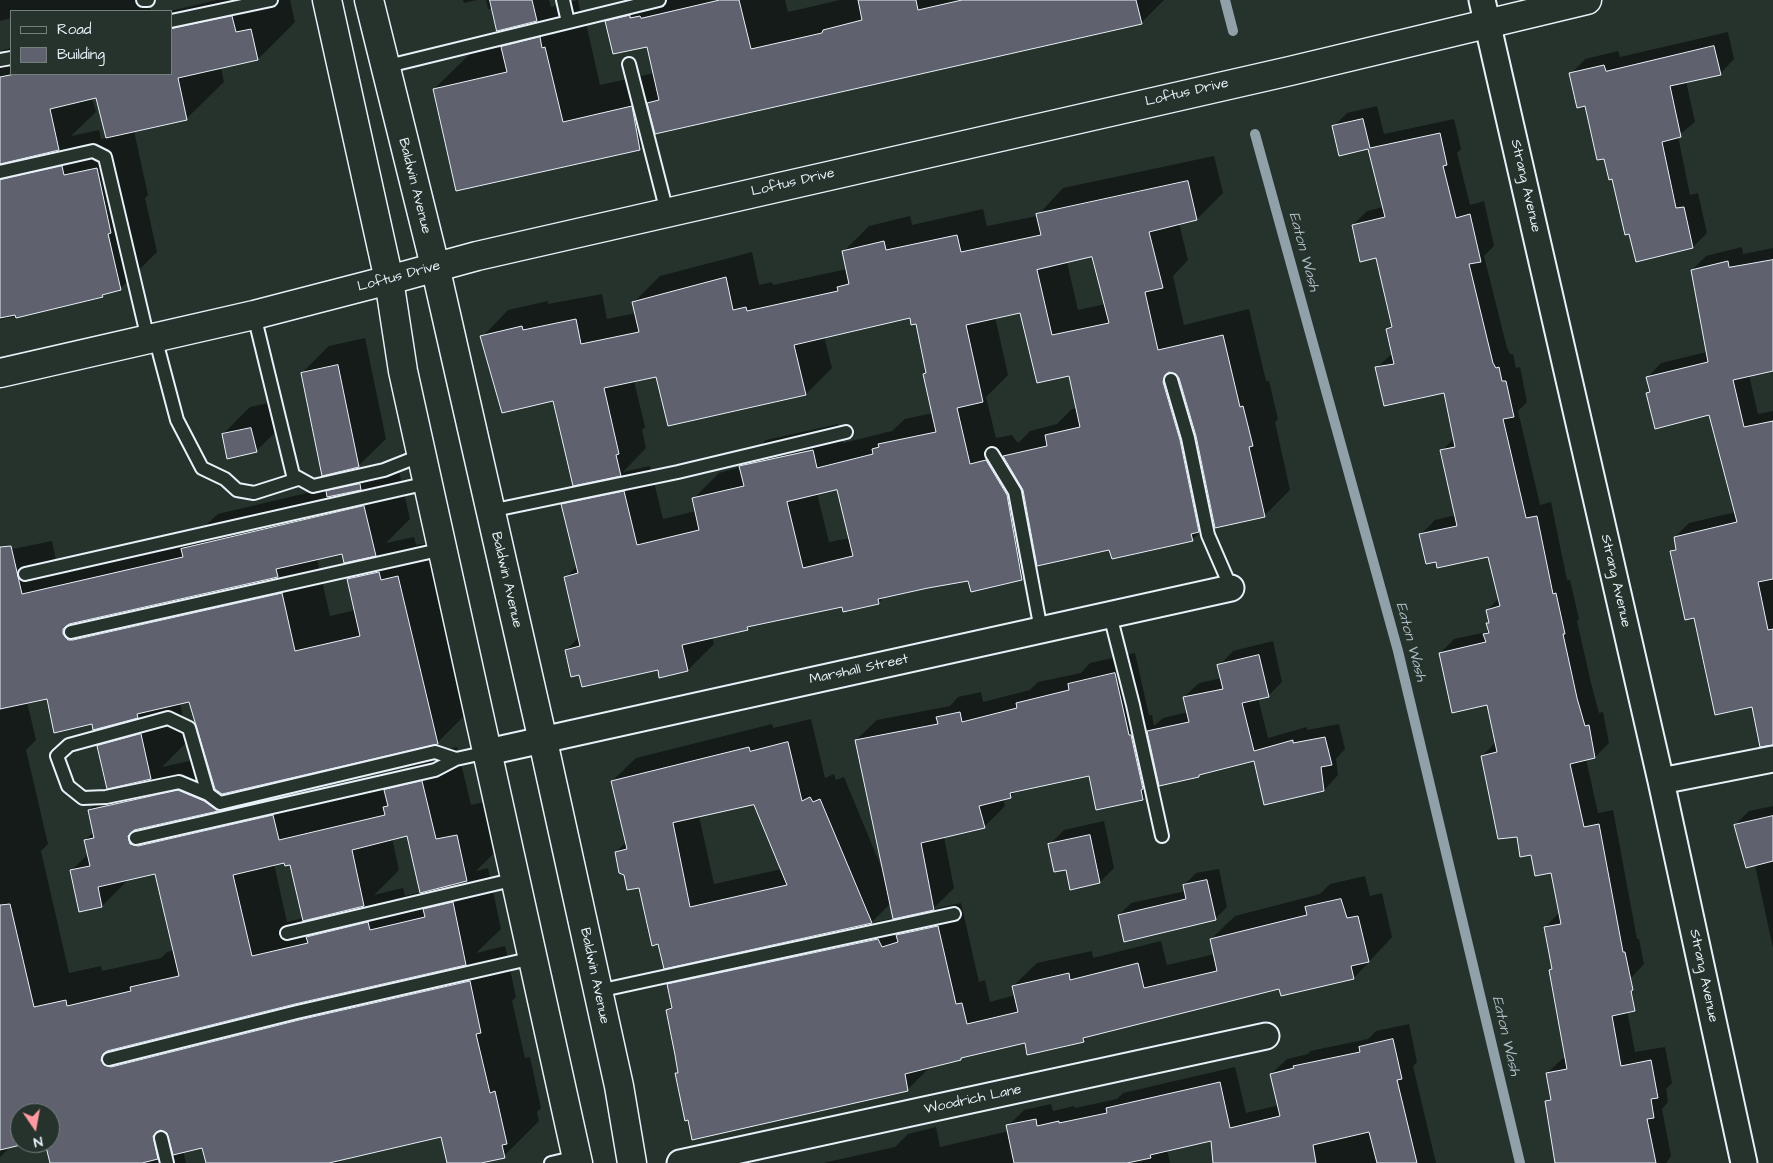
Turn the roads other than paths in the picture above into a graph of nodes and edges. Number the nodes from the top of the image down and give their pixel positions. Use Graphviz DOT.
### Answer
graph roads {
  1 [pos="143,0"];
  2 [pos="148,0"];
  3 [pos="272,0"];
  4 [pos="327,0"];
  5 [pos="369,0"];
  6 [pos="564,0"];
  7 [pos="659,0"];
  8 [pos="1587,0"];
  9 [pos="1484,11"];
  10 [pos="172,21"];
  11 [pos="568,22"];
  12 [pos="629,64"];
  13 [pos="384,67"];
  14 [pos="0,172"];
  15 [pos="667,212"];
  16 [pos="435,266"];
  17 [pos="389,280"];
  18 [pos="254,315"];
  19 [pos="152,338"];
  20 [pos="0,373"];
  21 [pos="1171,380"];
  22 [pos="846,432"];
  23 [pos="992,454"];
  24 [pos="422,455"];
  25 [pos="298,479"];
  26 [pos="428,483"];
  27 [pos="490,511"];
  28 [pos="443,549"];
  29 [pos="25,574"];
  30 [pos="1231,588"];
  31 [pos="1110,615"];
  32 [pos="1041,630"];
  33 [pos="71,632"];
  34 [pos="543,741"];
  35 [pos="488,752"];
  36 [pos="456,759"];
  37 [pos="1773,759"];
  38 [pos="1660,781"];
  39 [pos="208,794"];
  40 [pos="1162,836"];
  41 [pos="136,838"];
  42 [pos="516,879"];
  43 [pos="954,914"];
  44 [pos="287,933"];
  45 [pos="533,958"];
  46 [pos="598,991"];
  47 [pos="1266,1036"];
  48 [pos="109,1059"];
  49 [pos="161,1138"];
  50 [pos="568,1161"];
  51 [pos="167,1163"];
  52 [pos="632,1163"];
  53 [pos="680,1163"];
  54 [pos="1744,1163"];
  1 -- 2 [label="lane"];
  3 -- 10 [label="lane"];
  4 -- 17 [label="main road"];
  5 -- 13 [label="main road, Baldwin Avenue"];
  6 -- 11 [label="lane"];
  7 -- 11 [label="lane"];
  8 -- 9 [label="main road, Loftus Drive"];
  9 -- 15 [label="main road, Loftus Drive"];
  9 -- 38 [label="street, Strang Avenue"];
  11 -- 13 [label="lane"];
  12 -- 15 [label="lane"];
  13 -- 16 [label="main road, Baldwin Avenue"];
  14 -- 19 [label="lane"];
  15 -- 16 [label="main road, Loftus Drive"];
  16 -- 17 [label="main road, Loftus Drive"];
  16 -- 27 [label="main road, Baldwin Avenue"];
  17 -- 18 [label="main road, Loftus Drive"];
  17 -- 24 [label="main road"];
  18 -- 19 [label="main road, Loftus Drive"];
  18 -- 25 [label="lane"];
  19 -- 20 [label="main road, Loftus Drive"];
  19 -- 25 [label="lane"];
  21 -- 30 [label="lane"];
  22 -- 27 [label="lane"];
  23 -- 32 [label="lane"];
  24 -- 25 [label="lane"];
  24 -- 26 [label="main road"];
  26 -- 28 [label="main road"];
  26 -- 29 [label="lane"];
  27 -- 34 [label="main road, Baldwin Avenue"];
  28 -- 33 [label="lane"];
  28 -- 35 [label="main road"];
  30 -- 31 [label="street, Marshall Street"];
  31 -- 32 [label="street, Marshall Street"];
  31 -- 40 [label="lane"];
  32 -- 34 [label="street, Marshall Street"];
  34 -- 35 [label="street, Marshall Street"];
  34 -- 46 [label="main road, Baldwin Avenue"];
  35 -- 36 [label="lane"];
  35 -- 42 [label="main road"];
  36 -- 39 [label="lane"];
  36 -- 41 [label="lane"];
  37 -- 38 [label="street"];
  38 -- 54 [label="street, Strang Avenue"];
  39 -- 39 [label="lane"];
  42 -- 44 [label="lane"];
  42 -- 45 [label="main road"];
  43 -- 46 [label="lane"];
  45 -- 48 [label="lane"];
  45 -- 50 [label="main road"];
  46 -- 52 [label="main road, Baldwin Avenue"];
  47 -- 53 [label="street, Woodrich Lane"];
  49 -- 51 [label="lane"];
}
